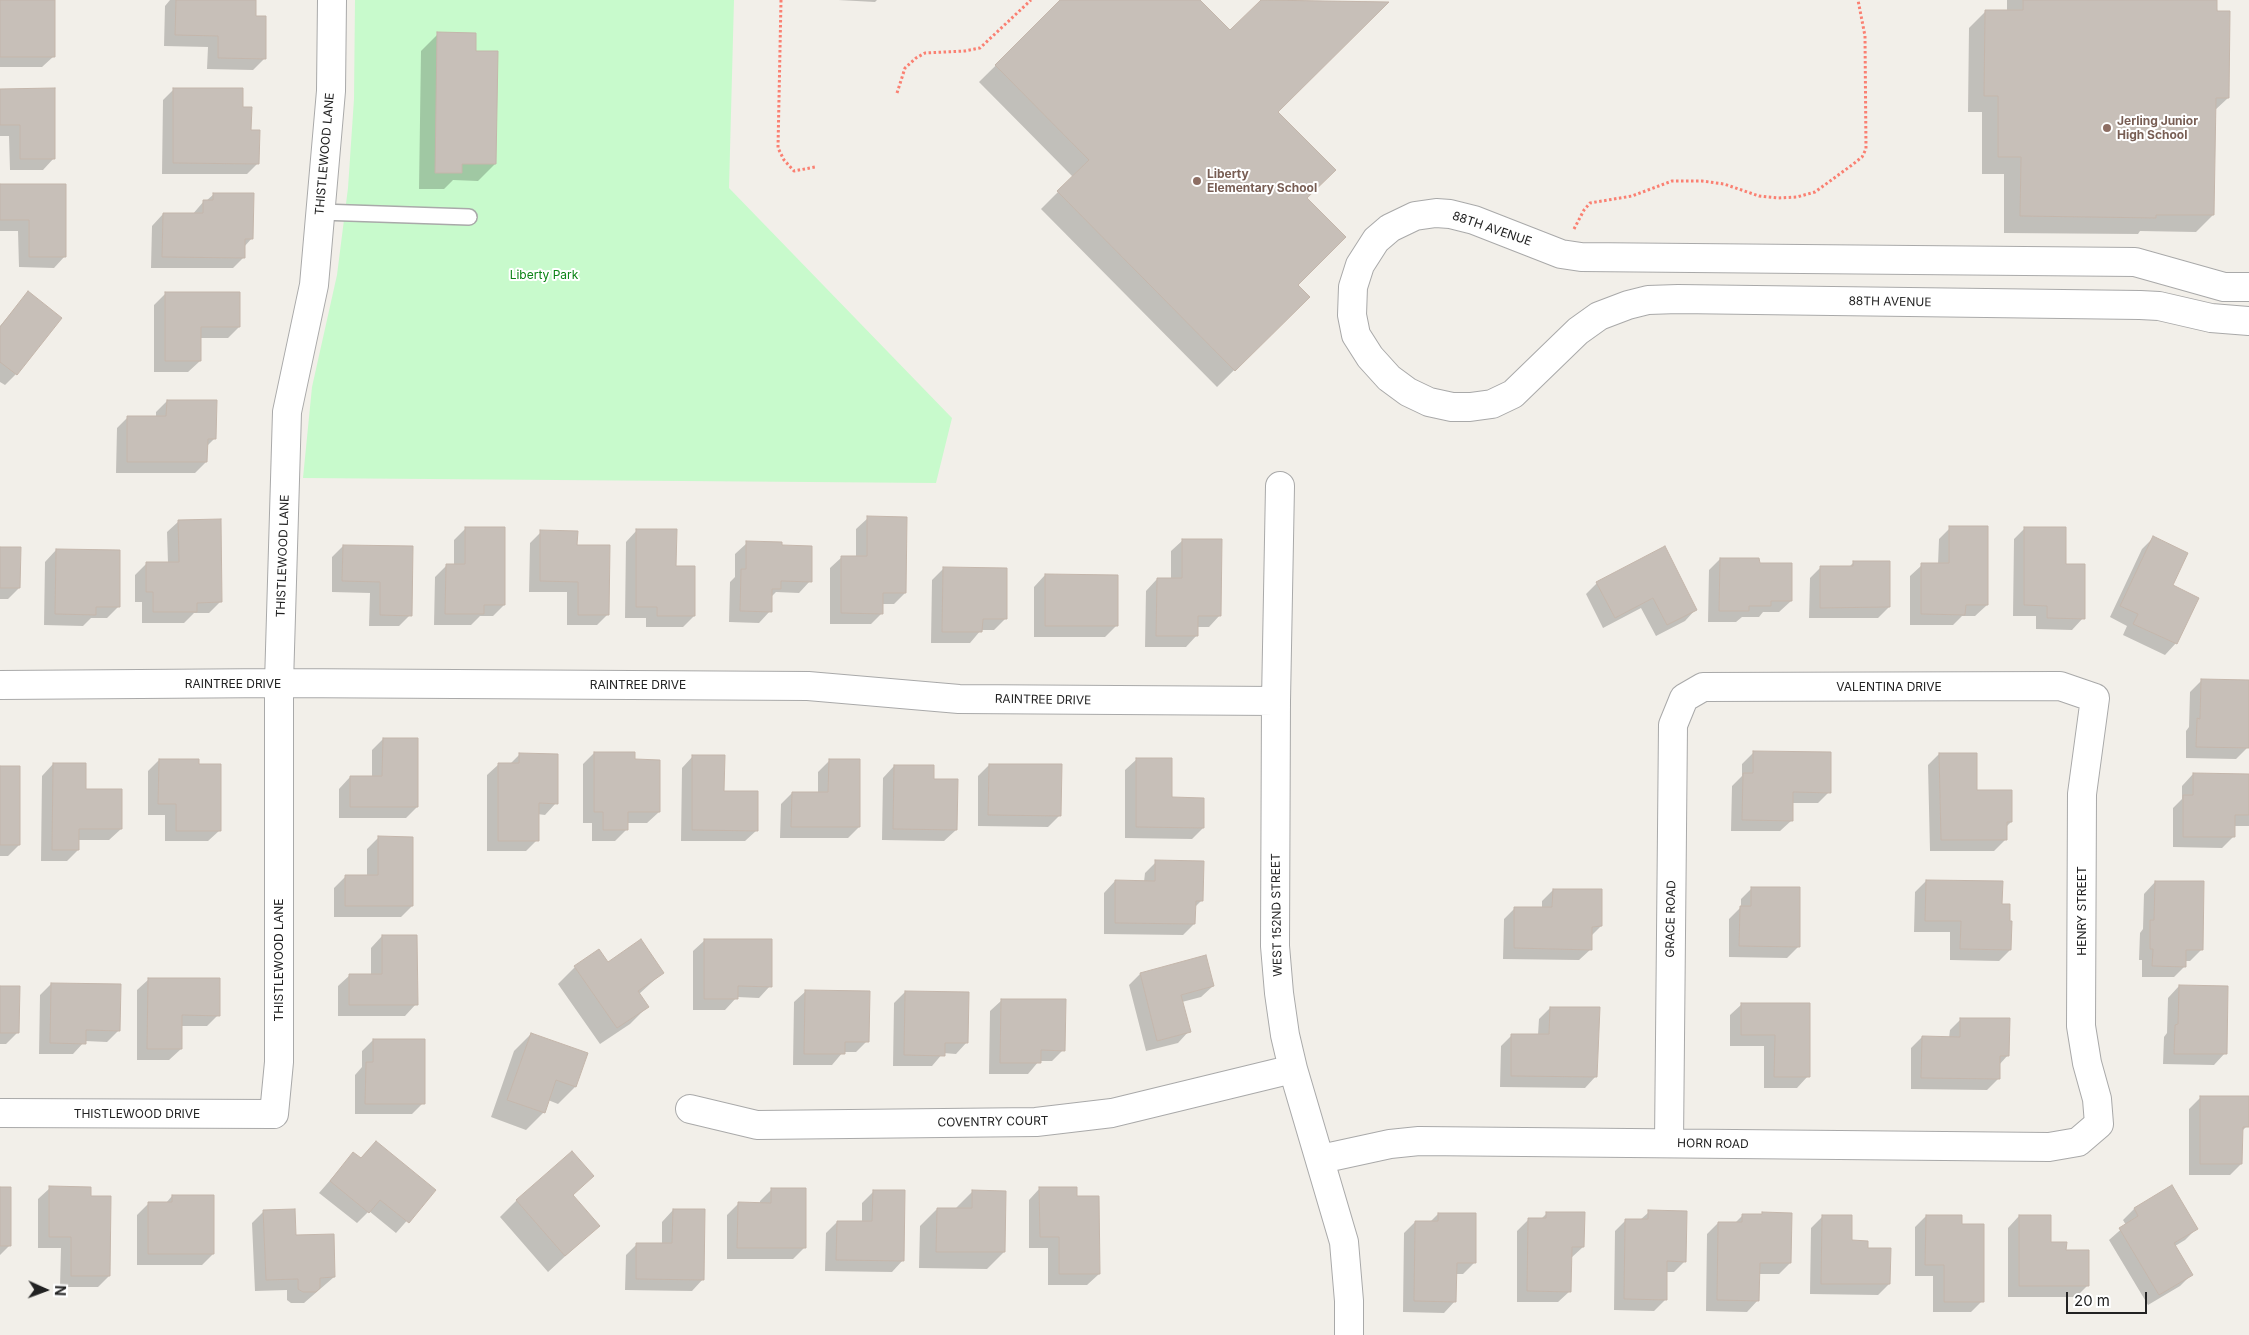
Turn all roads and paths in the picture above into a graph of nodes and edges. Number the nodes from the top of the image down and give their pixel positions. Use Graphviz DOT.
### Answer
graph roads {
  1 [pos="332,0"];
  2 [pos="781,0"];
  3 [pos="1031,0"];
  4 [pos="1858,0"];
  5 [pos="897,92"];
  6 [pos="815,167"];
  7 [pos="320,212"];
  8 [pos="469,217"];
  9 [pos="1561,254"];
  10 [pos="2249,287"];
  11 [pos="2249,321"];
  12 [pos="1280,486"];
  13 [pos="279,683"];
  14 [pos="0,685"];
  15 [pos="1684,698"];
  16 [pos="2095,698"];
  17 [pos="1276,701"];
  18 [pos="1293,1069"];
  19 [pos="690,1110"];
  20 [pos="0,1113"];
  21 [pos="274,1114"];
  22 [pos="2099,1124"];
  23 [pos="1669,1143"];
  24 [pos="1321,1160"];
  25 [pos="1350,1335"];
  1 -- 7 [label="street, THISTLEWOOD LANE"];
  2 -- 6 [label="path"];
  3 -- 5 [label="path"];
  4 -- 9 [label="path"];
  7 -- 8 [label="lane"];
  7 -- 13 [label="street, THISTLEWOOD LANE"];
  9 -- 10 [label="street, 88TH AVENUE"];
  9 -- 11 [label="street, 88TH AVENUE"];
  12 -- 17 [label="street, WEST 152ND STREET"];
  13 -- 14 [label="street, RAINTREE DRIVE"];
  13 -- 17 [label="street, RAINTREE DRIVE"];
  13 -- 21 [label="street, THISTLEWOOD LANE"];
  15 -- 16 [label="street, VALENTINA DRIVE"];
  15 -- 23 [label="street, GRACE ROAD"];
  16 -- 22 [label="street, HENRY STREET"];
  17 -- 18 [label="street, WEST 152ND STREET"];
  18 -- 19 [label="street, COVENTRY COURT"];
  18 -- 24 [label="street, WEST 152ND STREET"];
  20 -- 21 [label="street, THISTLEWOOD DRIVE"];
  22 -- 23 [label="street, HORN ROAD"];
  23 -- 24 [label="street, HORN ROAD"];
  24 -- 25 [label="street, WEST 152ND STREET"];
}
